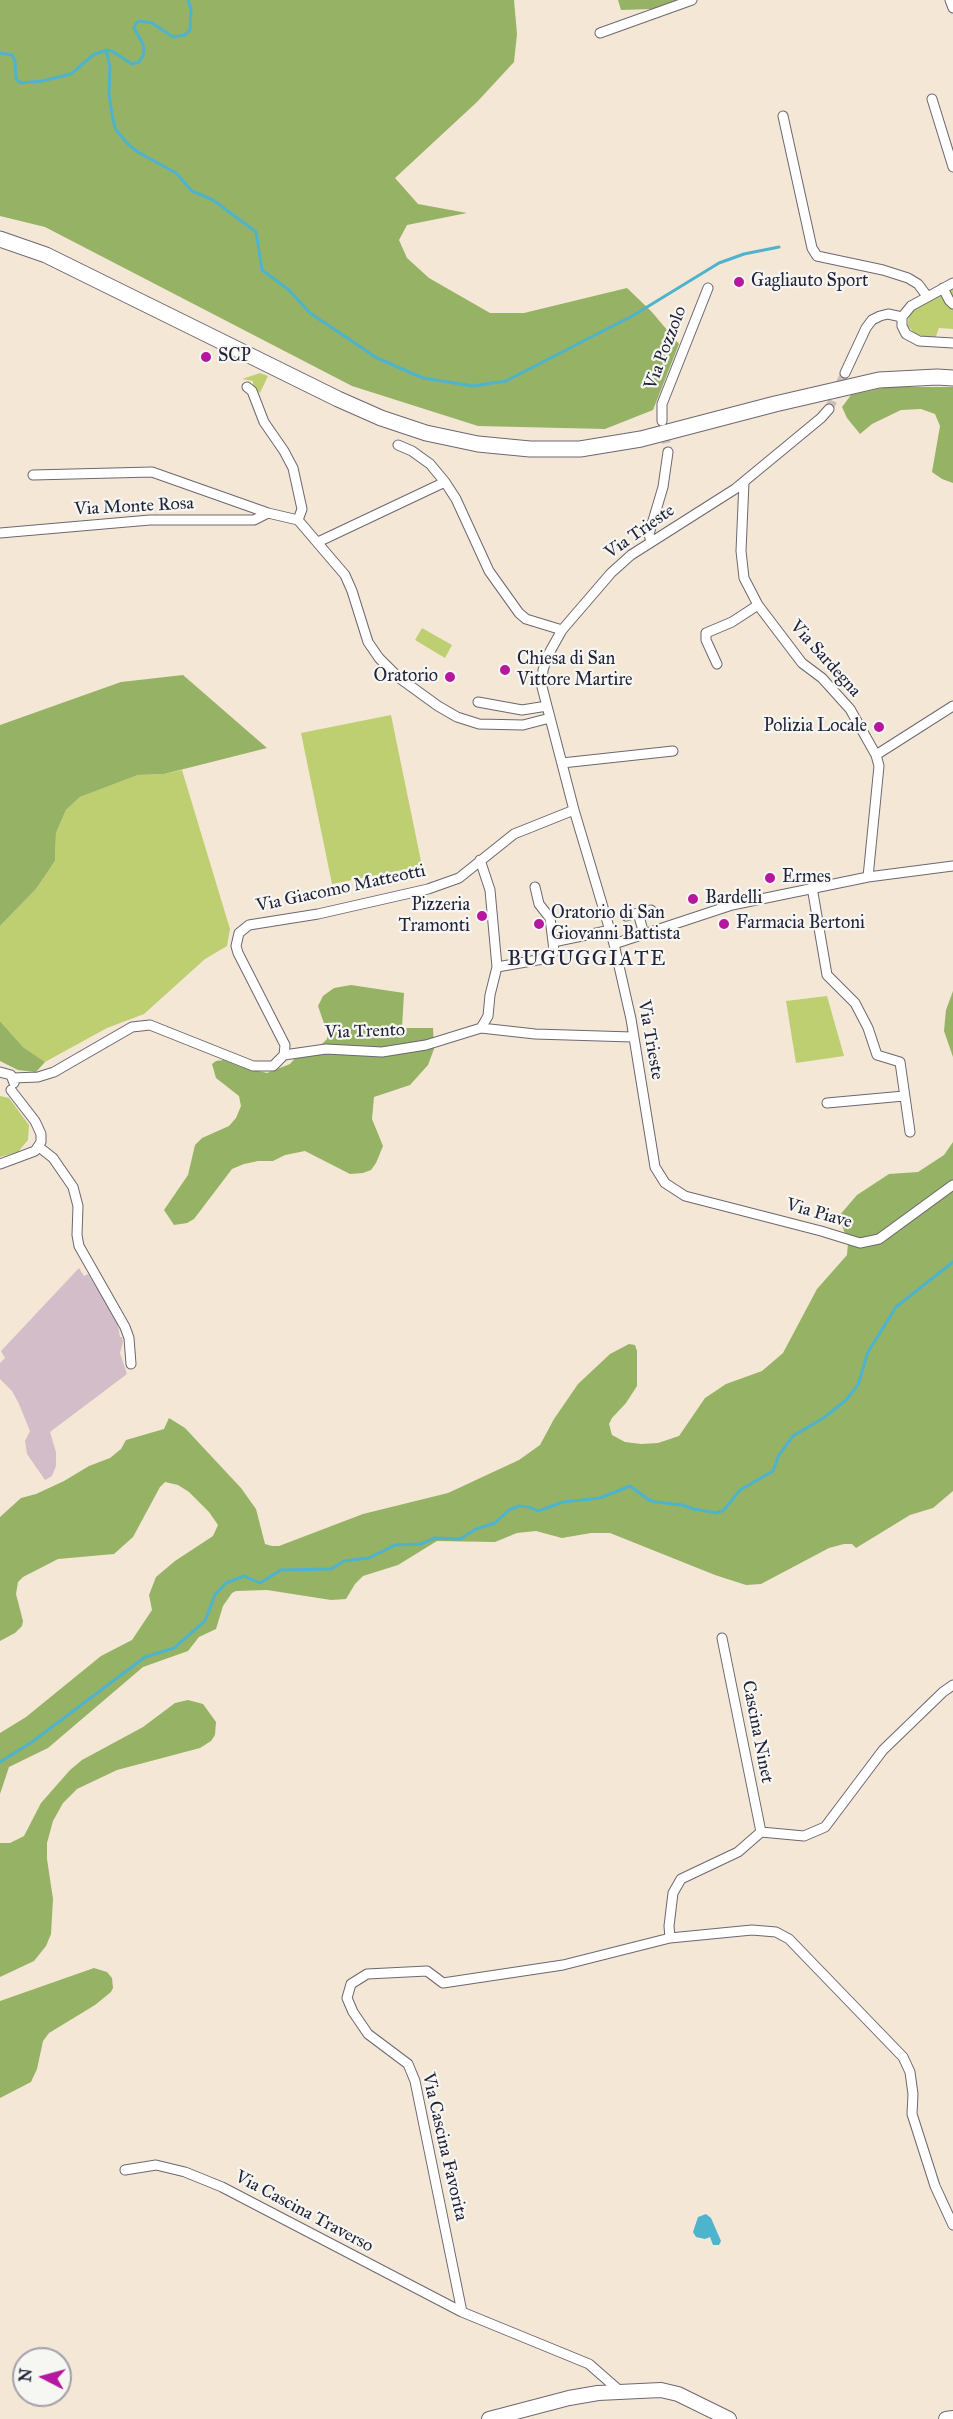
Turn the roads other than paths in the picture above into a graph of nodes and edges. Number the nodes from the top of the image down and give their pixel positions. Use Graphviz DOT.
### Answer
graph roads {
  1 [pos="692,0"];
  2 [pos="950,0"];
  3 [pos="953,8"];
  4 [pos="600,33"];
  5 [pos="932,99"];
  6 [pos="783,116"];
  7 [pos="953,167"];
  8 [pos="0,239"];
  9 [pos="953,283"];
  10 [pos="708,288"];
  11 [pos="943,288"];
  12 [pos="927,296"];
  13 [pos="953,304"];
  14 [pos="902,317"];
  15 [pos="953,343"];
  16 [pos="845,374"];
  17 [pos="953,378"];
  18 [pos="247,387"];
  19 [pos="829,409"];
  20 [pos="662,421"];
  21 [pos="398,445"];
  22 [pos="668,452"];
  23 [pos="33,475"];
  24 [pos="445,482"];
  25 [pos="744,482"];
  26 [pos="268,513"];
  27 [pos="298,520"];
  28 [pos="0,534"];
  29 [pos="318,542"];
  30 [pos="651,542"];
  31 [pos="758,605"];
  32 [pos="562,630"];
  33 [pos="717,664"];
  34 [pos="478,702"];
  35 [pos="547,706"];
  36 [pos="953,706"];
  37 [pos="550,718"];
  38 [pos="673,752"];
  39 [pos="876,755"];
  40 [pos="562,763"];
  41 [pos="574,810"];
  42 [pos="480,860"];
  43 [pos="953,866"];
  44 [pos="868,877"];
  45 [pos="535,886"];
  46 [pos="812,887"];
  47 [pos="651,910"];
  48 [pos="638,913"];
  49 [pos="626,916"];
  50 [pos="610,930"];
  51 [pos="644,934"];
  52 [pos="553,942"];
  53 [pos="614,944"];
  54 [pos="497,967"];
  55 [pos="481,1028"];
  56 [pos="632,1037"];
  57 [pos="284,1055"];
  58 [pos="0,1072"];
  59 [pos="14,1078"];
  60 [pos="10,1090"];
  61 [pos="0,1092"];
  62 [pos="904,1096"];
  63 [pos="827,1103"];
  64 [pos="910,1132"];
  65 [pos="39,1147"];
  66 [pos="0,1164"];
  67 [pos="665,1183"];
  68 [pos="953,1185"];
  69 [pos="131,1364"];
  70 [pos="722,1638"];
  71 [pos="953,1685"];
  72 [pos="761,1832"];
  73 [pos="670,1938"];
  74 [pos="125,2170"];
  75 [pos="953,2225"];
  76 [pos="462,2312"];
  77 [pos="621,2392"];
  78 [pos="953,2418"];
  79 [pos="489,2419"];
  80 [pos="729,2419"];
  81 [pos="946,2419"];
  1 -- 4 [label="street"];
  2 -- 3 [label="street"];
  5 -- 7 [label="street"];
  6 -- 12 [label="street"];
  8 -- 17 [label="main road"];
  9 -- 11 [label="street"];
  10 -- 20 [label="street, Via Pozzolo"];
  11 -- 12 [label="street"];
  11 -- 13 [label="street"];
  12 -- 14 [label="street"];
  14 -- 15 [label="street"];
  14 -- 16 [label="street"];
  18 -- 27 [label="street"];
  19 -- 25 [label="street, Via Trieste"];
  21 -- 24 [label="street"];
  22 -- 30 [label="street"];
  23 -- 26 [label="street, Via Monte Rosa"];
  24 -- 29 [label="street"];
  24 -- 32 [label="street"];
  25 -- 30 [label="street, Via Trieste"];
  25 -- 31 [label="street, Via Sardegna"];
  26 -- 27 [label="street, Via Monte Rosa"];
  26 -- 28 [label="street, Via Monte Rosa"];
  27 -- 29 [label="street"];
  29 -- 37 [label="street"];
  30 -- 32 [label="street, Via Trieste"];
  31 -- 33 [label="street"];
  31 -- 39 [label="street, Via Sardegna"];
  32 -- 35 [label="street, Via Trieste"];
  34 -- 35 [label="street"];
  35 -- 37 [label="street, Via Trieste"];
  36 -- 39 [label="street"];
  37 -- 40 [label="street, Via Trieste"];
  38 -- 40 [label="street"];
  39 -- 44 [label="street, Via Sardegna"];
  40 -- 41 [label="street, Via Trieste"];
  41 -- 42 [label="street, Via Giacomo Matteotti"];
  41 -- 50 [label="street, Via Trieste"];
  42 -- 54 [label="street"];
  42 -- 57 [label="street, Via Giacomo Matteotti"];
  43 -- 44 [label="street"];
  44 -- 46 [label="street"];
  45 -- 52 [label="street"];
  46 -- 51 [label="street"];
  46 -- 62 [label="street"];
  47 -- 48 [label="street"];
  48 -- 49 [label="street"];
  48 -- 51 [label="street"];
  50 -- 52 [label="street"];
  50 -- 53 [label="street, Via Trieste"];
  51 -- 53 [label="street"];
  52 -- 54 [label="street"];
  53 -- 56 [label="street, Via Trieste"];
  54 -- 55 [label="street"];
  55 -- 56 [label="street, Via Trento"];
  55 -- 57 [label="street, Via Trento"];
  56 -- 67 [label="street, Via Trieste"];
  57 -- 59 [label="street"];
  58 -- 59 [label="street"];
  59 -- 60 [label="street"];
  60 -- 61 [label="street"];
  60 -- 65 [label="street"];
  62 -- 63 [label="street"];
  62 -- 64 [label="street"];
  65 -- 66 [label="street"];
  65 -- 69 [label="street"];
  67 -- 68 [label="street, Via Piave"];
  70 -- 72 [label="street, Cascina Ninet"];
  71 -- 72 [label="street"];
  72 -- 73 [label="street"];
  73 -- 75 [label="street, Via Cascina Favorita"];
  73 -- 76 [label="street, Via Cascina Favorita"];
  74 -- 76 [label="street, Via Cascina Traverso"];
  76 -- 77 [label="street"];
  77 -- 79 [label="street"];
  77 -- 80 [label="street"];
  78 -- 81 [label="street"];
}
